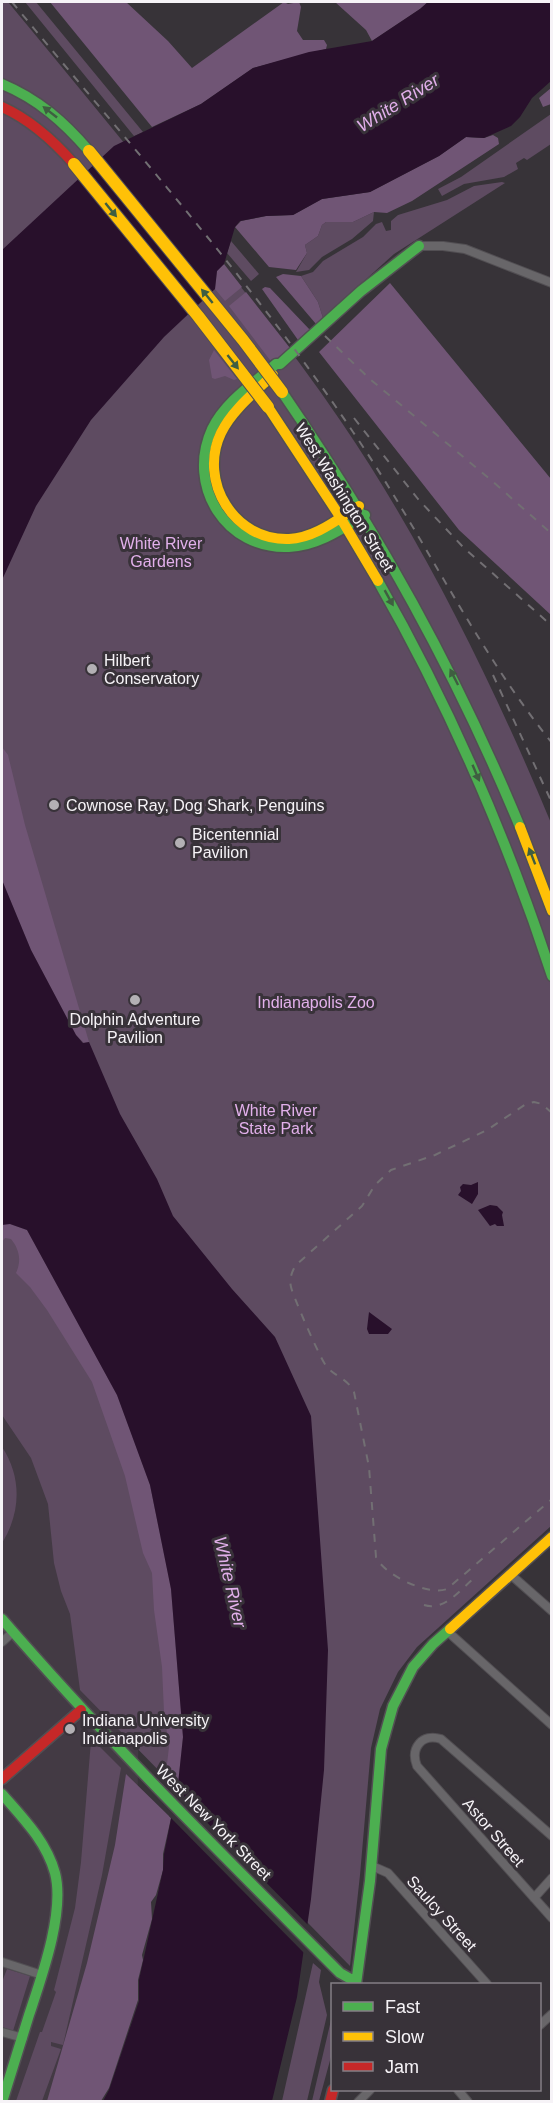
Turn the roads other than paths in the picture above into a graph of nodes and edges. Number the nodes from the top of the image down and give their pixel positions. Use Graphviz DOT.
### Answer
graph roads {
  1 [pos="2,84"];
  2 [pos="2,107"];
  3 [pos="419,246"];
  4 [pos="552,284"];
  5 [pos="362,511"];
  6 [pos="344,521"];
  7 [pos="552,911"];
  8 [pos="552,976"];
  9 [pos="552,1537"];
  10 [pos="510,1574"];
  11 [pos="552,1611"];
  12 [pos="2,1619"];
  13 [pos="447,1631"];
  14 [pos="13,1632"];
  15 [pos="2,1642"];
  16 [pos="81,1710"];
  17 [pos="552,1725"];
  18 [pos="2,1779"];
  19 [pos="2,1794"];
  20 [pos="552,1836"];
  21 [pos="372,1866"];
  22 [pos="552,1878"];
  23 [pos="534,1898"];
  24 [pos="552,1918"];
  25 [pos="2,1962"];
  26 [pos="42,1975"];
  27 [pos="356,1983"];
  28 [pos="358,1983"];
  29 [pos="486,1983"];
  30 [pos="2,2032"];
  31 [pos="23,2038"];
  32 [pos="369,2091"];
  33 [pos="461,2091"];
  34 [pos="2,2102"];
  35 [pos="358,2102"];
  36 [pos="468,2102"];
  5 -- 1 [label="main road, West Washington Street, one-way, bridge"];
  2 -- 6 [label="main road, West Washington Street, one-way, bridge"];
  3 -- 4 [label="street"];
  3 -- 6 [label="main road"];
  5 -- 6 [label="main road"];
  7 -- 5 [label="main road, West Washington Street, one-way"];
  6 -- 8 [label="main road, West Washington Street, one-way"];
  9 -- 10 [label="main road"];
  10 -- 11 [label="street"];
  10 -- 13 [label="main road"];
  12 -- 14 [label="main road, West New York Street"];
  13 -- 17 [label="street"];
  13 -- 21 [label="main road"];
  14 -- 15 [label="street"];
  14 -- 16 [label="main road, West New York Street"];
  16 -- 18 [label="main road"];
  16 -- 27 [label="main road, West New York Street"];
  19 -- 26 [label="main road"];
  20 -- 23 [label="street, Astor Street"];
  21 -- 28 [label="main road"];
  21 -- 29 [label="street, Saulcy Street"];
  22 -- 23 [label="street"];
  23 -- 24 [label="street, Astor Street"];
  25 -- 26 [label="street"];
  26 -- 31 [label="main road"];
  30 -- 31 [label="street"];
  31 -- 34 [label="main road"];
  32 -- 35 [label="street"];
  33 -- 36 [label="street"];
}
